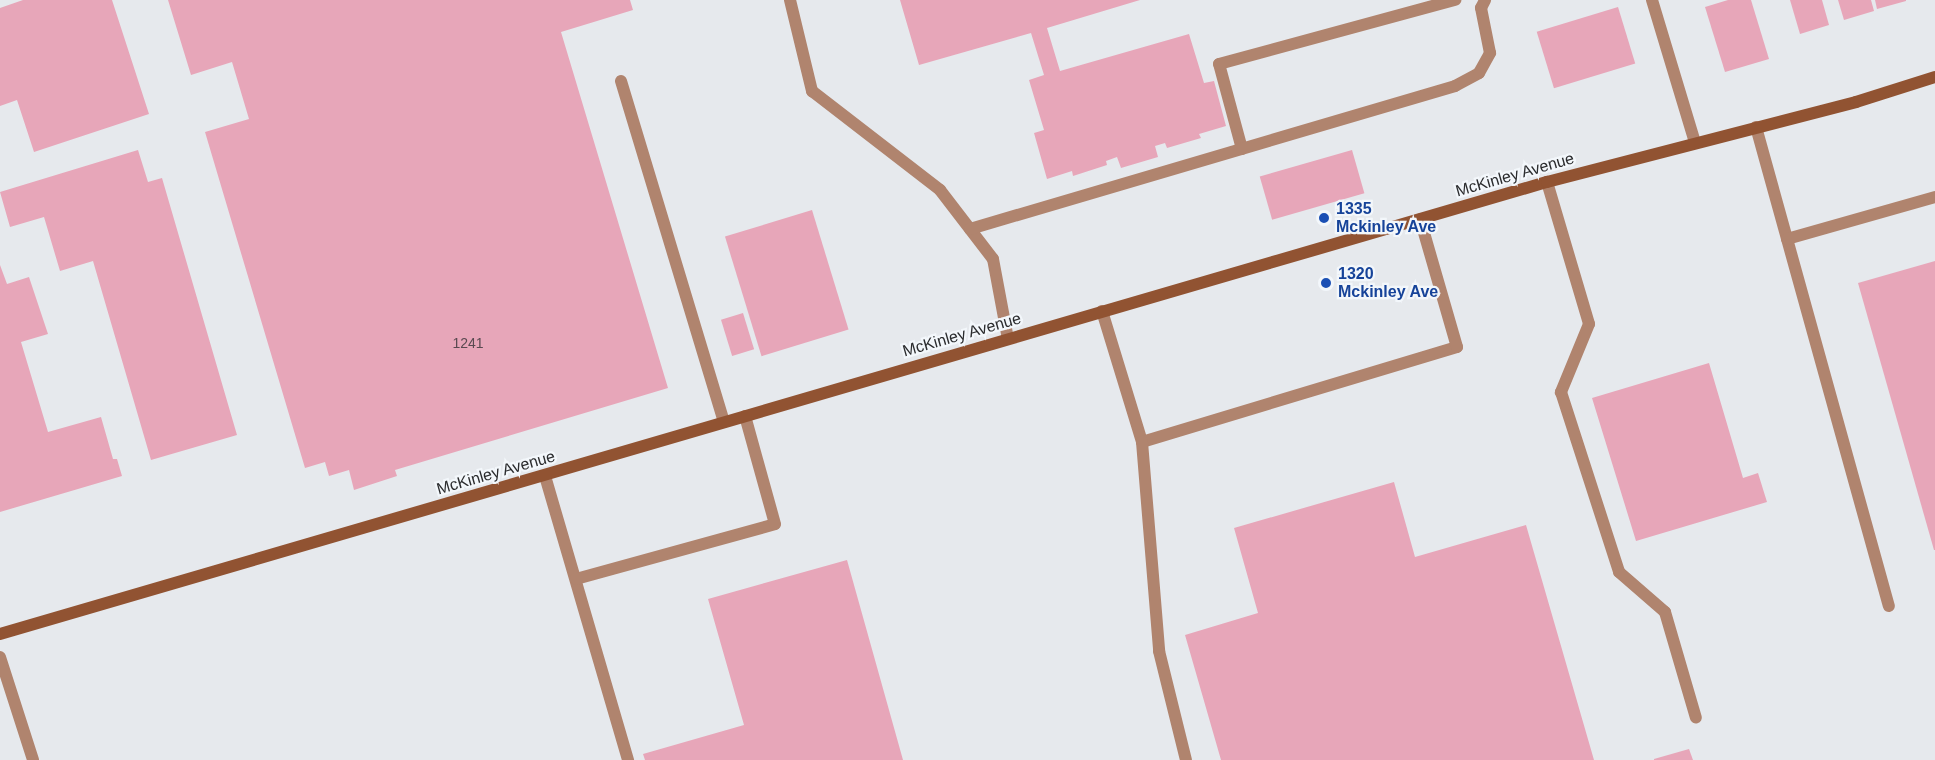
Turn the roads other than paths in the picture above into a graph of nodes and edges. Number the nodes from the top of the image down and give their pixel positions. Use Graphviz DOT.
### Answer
graph roads {
  1 [pos="790,0"];
  2 [pos="1455,0"];
  3 [pos="1485,0"];
  4 [pos="1652,0"];
  5 [pos="1935,77"];
  6 [pos="621,81"];
  7 [pos="1756,127"];
  8 [pos="1695,142"];
  9 [pos="1242,148"];
  10 [pos="1547,182"];
  11 [pos="1935,196"];
  12 [pos="1420,219"];
  13 [pos="970,228"];
  14 [pos="1787,239"];
  15 [pos="1102,311"];
  16 [pos="1008,339"];
  17 [pos="745,416"];
  18 [pos="724,422"];
  19 [pos="1142,442"];
  20 [pos="545,476"];
  21 [pos="576,579"];
  22 [pos="1889,606"];
  23 [pos="0,634"];
  24 [pos="0,657"];
  25 [pos="1696,718"];
  26 [pos="33,760"];
  27 [pos="628,760"];
  28 [pos="1186,760"];
  1 -- 13 [label="lane"];
  2 -- 9 [label="lane"];
  3 -- 9 [label="lane"];
  4 -- 8 [label="lane"];
  5 -- 7 [label="main road, McKinley Avenue"];
  6 -- 18 [label="lane"];
  7 -- 8 [label="main road, McKinley Avenue"];
  7 -- 14 [label="lane"];
  8 -- 10 [label="main road, McKinley Avenue"];
  9 -- 13 [label="lane"];
  10 -- 12 [label="main road, McKinley Avenue"];
  10 -- 25 [label="lane"];
  11 -- 14 [label="lane"];
  12 -- 15 [label="main road, McKinley Avenue"];
  12 -- 19 [label="lane"];
  13 -- 16 [label="lane"];
  14 -- 22 [label="lane"];
  15 -- 16 [label="main road, McKinley Avenue"];
  15 -- 19 [label="lane"];
  16 -- 17 [label="main road, McKinley Avenue"];
  17 -- 18 [label="main road, McKinley Avenue"];
  17 -- 21 [label="lane"];
  18 -- 20 [label="main road, McKinley Avenue"];
  19 -- 28 [label="lane"];
  20 -- 21 [label="lane"];
  20 -- 23 [label="main road, McKinley Avenue"];
  21 -- 27 [label="lane"];
  24 -- 26 [label="lane"];
}
